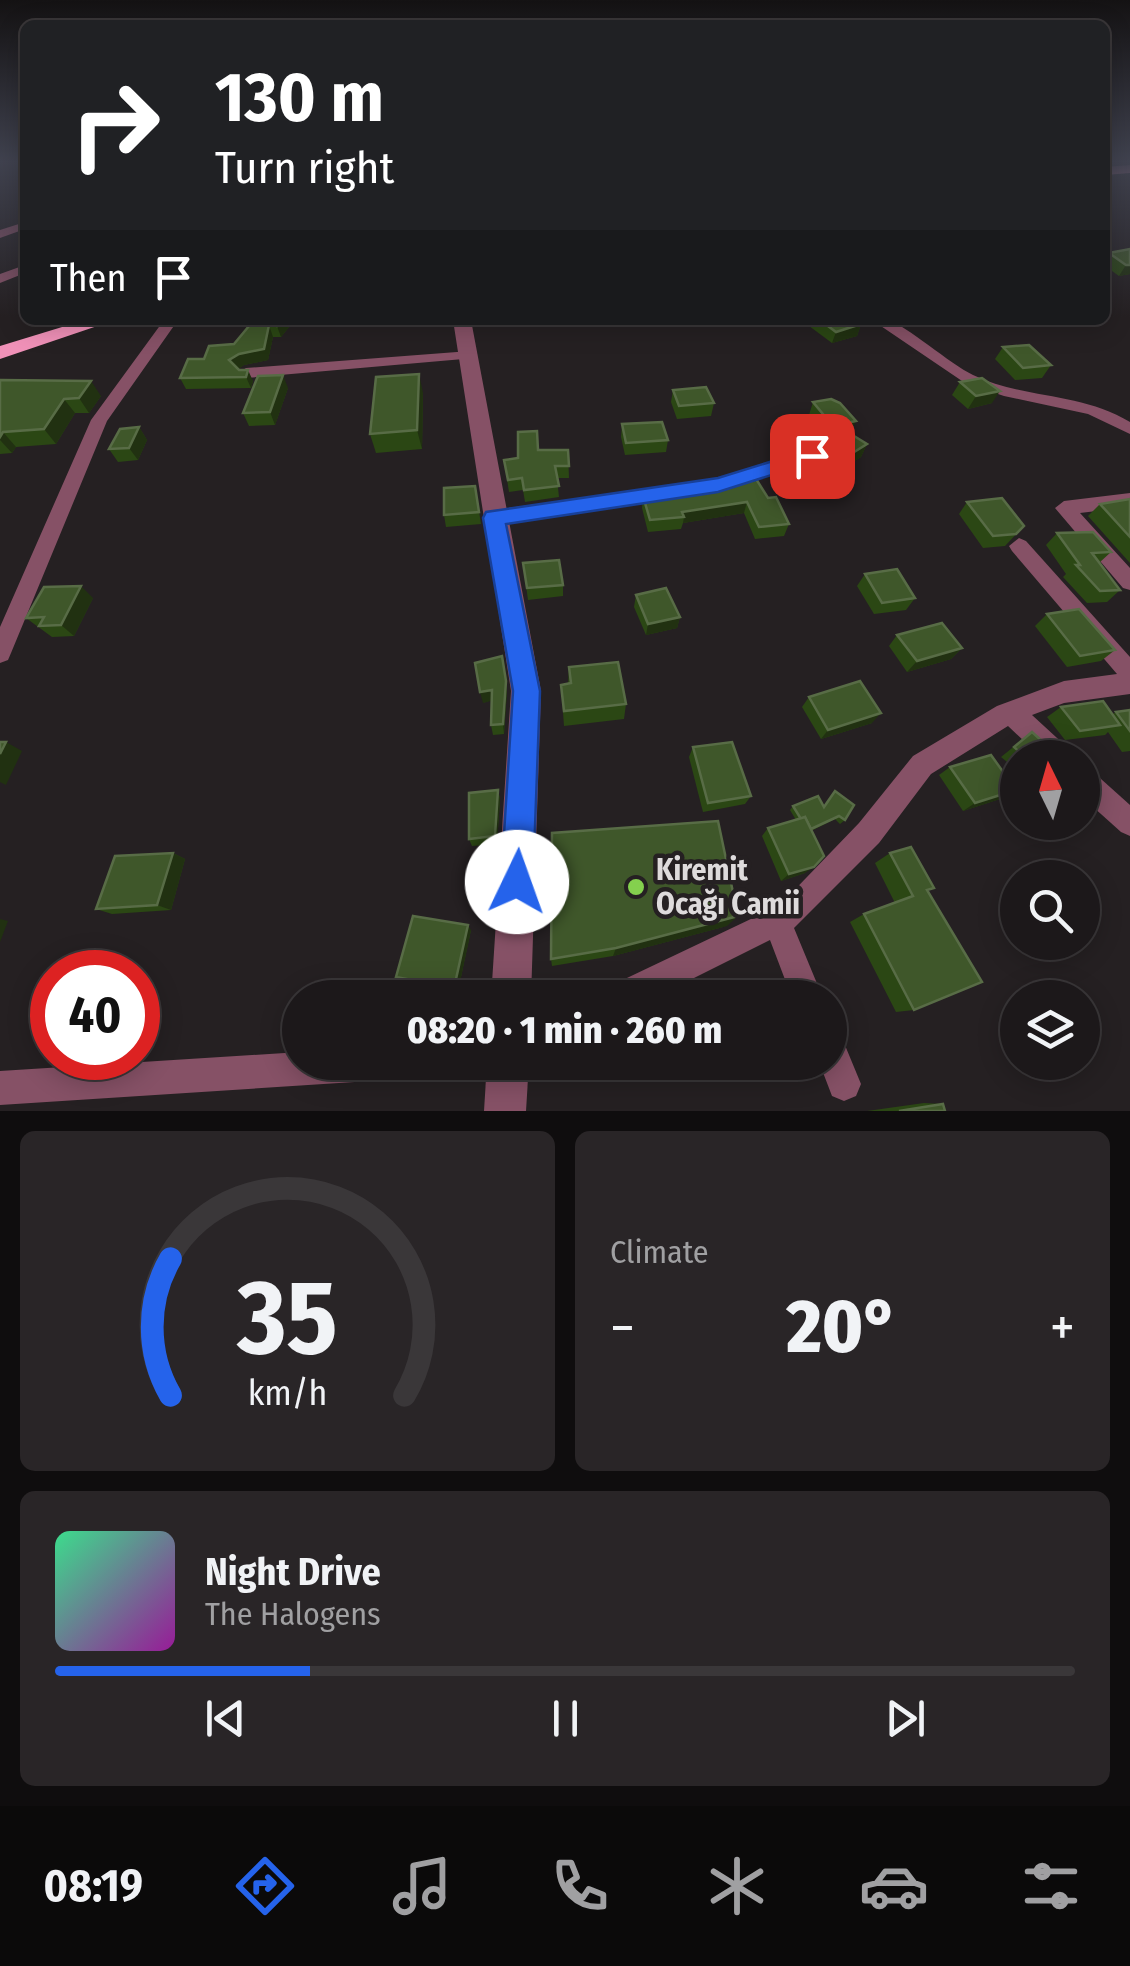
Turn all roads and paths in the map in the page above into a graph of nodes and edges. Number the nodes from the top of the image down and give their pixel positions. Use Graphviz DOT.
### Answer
graph roads {
  1 [pos="36,325"];
  2 [pos="89,325"];
  3 [pos="166,325"];
  4 [pos="463,325"];
  5 [pos="887,325"];
  6 [pos="0,336"];
  7 [pos="0,353"];
  8 [pos="470,354"];
  9 [pos="246,373"];
  10 [pos="1130,428"];
  11 [pos="812,456"];
  12 [pos="1130,500"];
  13 [pos="494,518"];
  14 [pos="1019,546"];
  15 [pos="1130,582"];
  16 [pos="0,653"];
  17 [pos="1130,673"];
  18 [pos="1130,683"];
  19 [pos="1011,712"];
  20 [pos="1041,740"];
  21 [pos="1100,796"];
  22 [pos="1130,824"];
  23 [pos="776,922"];
  24 [pos="512,980"];
  25 [pos="656,980"];
  26 [pos="800,980"];
  27 [pos="282,1070"];
  28 [pos="507,1080"];
  29 [pos="842,1080"];
  30 [pos="844,1084"];
  31 [pos="0,1088"];
  32 [pos="505,1111"];
  1 -- 6 [label="highway"];
  2 -- 7 [label="highway"];
  3 -- 16 [label="street"];
  4 -- 8 [label="street"];
  5 -- 10 [label="street"];
  8 -- 9 [label="street"];
  8 -- 13 [label="street"];
  11 -- 13 [label="street"];
  12 -- 15 [label="street"];
  13 -- 24 [label="street"];
  14 -- 17 [label="street"];
  18 -- 19 [label="street"];
  19 -- 20 [label="street"];
  19 -- 23 [label="street"];
  21 -- 22 [label="street"];
  23 -- 25 [label="street"];
  23 -- 26 [label="street"];
  27 -- 31 [label="street"];
  28 -- 32 [label="street"];
  29 -- 30 [label="street"];
}
